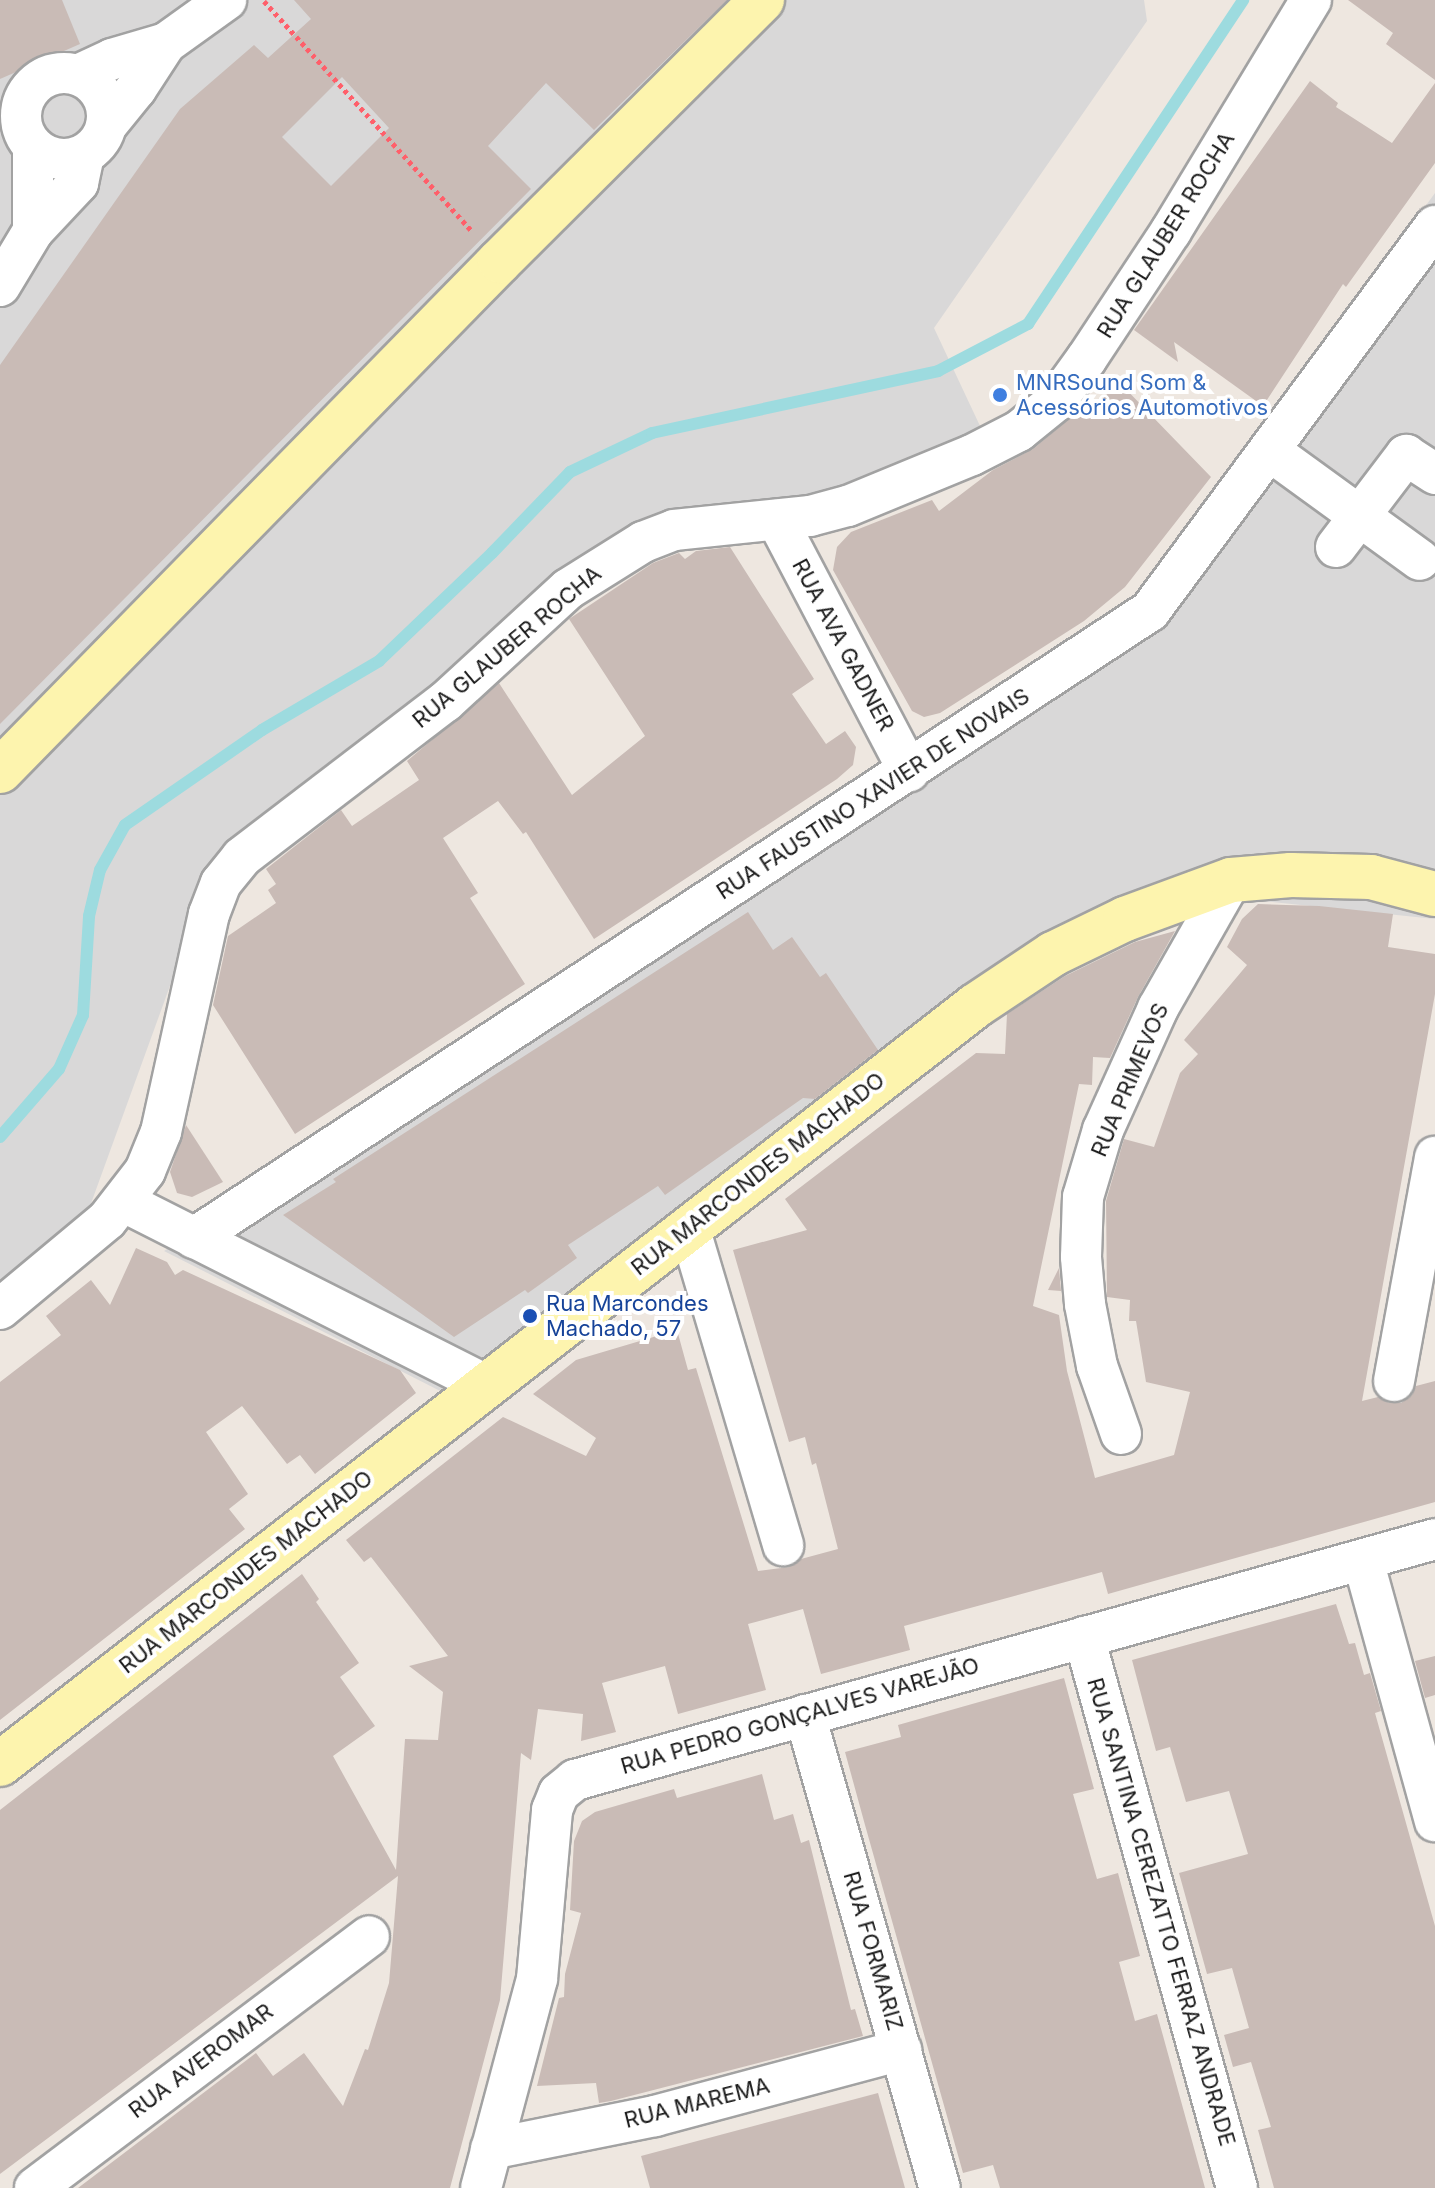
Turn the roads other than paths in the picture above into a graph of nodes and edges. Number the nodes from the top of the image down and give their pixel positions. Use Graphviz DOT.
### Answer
graph roads {
  1 [pos="226,0"];
  2 [pos="762,0"];
  3 [pos="1311,0"];
  4 [pos="166,43"];
  5 [pos="78,75"];
  6 [pos="15,92"];
  7 [pos="95,140"];
  8 [pos="20,142"];
  9 [pos="1435,226"];
  10 [pos="33,231"];
  11 [pos="0,286"];
  12 [pos="1270,451"];
  13 [pos="1435,474"];
  14 [pos="777,520"];
  15 [pos="1347,532"];
  16 [pos="1420,560"];
  17 [pos="0,771"];
  18 [pos="909,771"];
  19 [pos="1231,880"];
  20 [pos="1435,894"];
  21 [pos="1435,1157"];
  22 [pos="124,1202"];
  23 [pos="689,1227"];
  24 [pos="194,1238"];
  25 [pos="0,1309"];
  26 [pos="1394,1381"];
  27 [pos="486,1385"];
  28 [pos="1121,1434"];
  29 [pos="1435,1539"];
  30 [pos="783,1545"];
  31 [pos="1363,1560"];
  32 [pos="1084,1637"];
  33 [pos="805,1715"];
  34 [pos="0,1764"];
  35 [pos="1435,1821"];
  36 [pos="369,1936"];
  37 [pos="901,2050"];
  38 [pos="491,2149"];
  39 [pos="35,2188"];
  40 [pos="481,2188"];
  41 [pos="940,2188"];
  42 [pos="1237,2188"];
  1 -- 4 [label="street"];
  2 -- 17 [label="street"];
  3 -- 14 [label="street, RUA GLAUBER ROCHA"];
  4 -- 5 [label="street"];
  4 -- 7 [label="street"];
  5 -- 6 [label="street"];
  5 -- 7 [label="street"];
  6 -- 8 [label="street"];
  7 -- 8 [label="street"];
  7 -- 10 [label="street"];
  8 -- 10 [label="street"];
  9 -- 12 [label="street, RUA FAUSTINO XAVIER DE NOVAIS"];
  10 -- 11 [label="street"];
  12 -- 15 [label="street"];
  12 -- 18 [label="street, RUA FAUSTINO XAVIER DE NOVAIS"];
  13 -- 15 [label="street"];
  14 -- 18 [label="street, RUA AVA GADNER"];
  14 -- 22 [label="street, RUA GLAUBER ROCHA"];
  15 -- 16 [label="street"];
  18 -- 24 [label="street, RUA FAUSTINO XAVIER DE NOVAIS"];
  19 -- 20 [label="street, RUA MARCONDES MACHADO"];
  19 -- 23 [label="street, RUA MARCONDES MACHADO"];
  19 -- 28 [label="street, RUA PRIMEVOS"];
  21 -- 26 [label="street"];
  22 -- 24 [label="street"];
  22 -- 25 [label="street, RUA GLAUBER ROCHA"];
  23 -- 27 [label="street, RUA MARCONDES MACHADO"];
  23 -- 30 [label="street"];
  24 -- 27 [label="street"];
  27 -- 34 [label="street, RUA MARCONDES MACHADO"];
  29 -- 31 [label="street, RUA PEDRO GONÇALVES VAREJÃO"];
  31 -- 32 [label="street, RUA PEDRO GONÇALVES VAREJÃO"];
  31 -- 35 [label="street"];
  32 -- 33 [label="street, RUA PEDRO GONÇALVES VAREJÃO"];
  32 -- 42 [label="street, RUA SANTINA CEREZATTO FERRAZ ANDRADE"];
  33 -- 37 [label="street, RUA FORMARIZ"];
  33 -- 38 [label="street, RUA PEDRO GONÇALVES VAREJÃO"];
  36 -- 39 [label="street, RUA AVEROMAR"];
  37 -- 38 [label="street, RUA MAREMA"];
  37 -- 41 [label="street, RUA FORMARIZ"];
  38 -- 40 [label="street, RUA PEDRO GONÇALVES VAREJÃO"];
}
